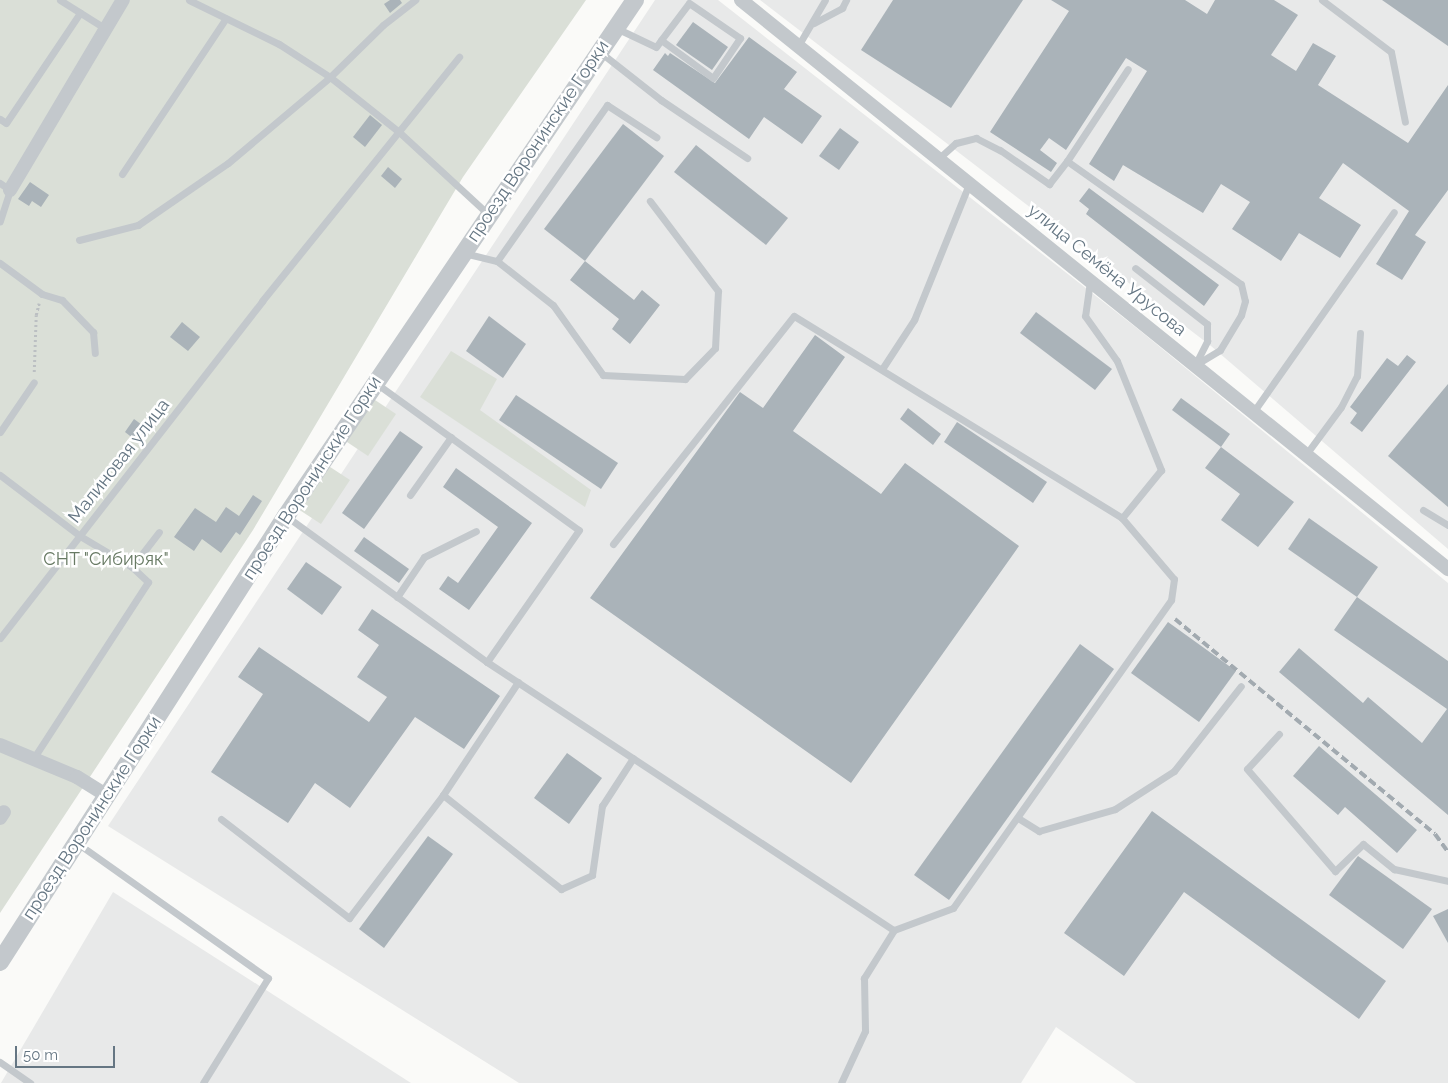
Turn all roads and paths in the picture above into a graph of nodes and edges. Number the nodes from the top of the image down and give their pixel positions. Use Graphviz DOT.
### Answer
graph roads {
  1 [pos="60,0"];
  2 [pos="123,0"];
  3 [pos="189,0"];
  4 [pos="416,0"];
  5 [pos="635,0"];
  6 [pos="741,0"];
  7 [pos="824,0"];
  8 [pos="846,0"];
  9 [pos="1322,0"];
  10 [pos="80,12"];
  11 [pos="226,18"];
  12 [pos="813,23"];
  13 [pos="106,28"];
  14 [pos="616,28"];
  15 [pos="661,40"];
  16 [pos="798,46"];
  17 [pos="600,51"];
  18 [pos="459,57"];
  19 [pos="1128,69"];
  20 [pos="330,77"];
  21 [pos="0,119"];
  22 [pos="1405,122"];
  23 [pos="398,131"];
  24 [pos="656,137"];
  25 [pos="747,158"];
  26 [pos="938,158"];
  27 [pos="1067,161"];
  28 [pos="122,174"];
  29 [pos="969,183"];
  30 [pos="5,187"];
  31 [pos="650,201"];
  32 [pos="1394,212"];
  33 [pos="488,214"];
  34 [pos="0,222"];
  35 [pos="79,240"];
  36 [pos="462,253"];
  37 [pos="497,261"];
  38 [pos="0,263"];
  39 [pos="1135,268"];
  40 [pos="1090,280"];
  41 [pos="42,294"];
  42 [pos="1360,333"];
  43 [pos="95,353"];
  44 [pos="1195,365"];
  45 [pos="882,369"];
  46 [pos="34,382"];
  47 [pos="374,383"];
  48 [pos="1254,411"];
  49 [pos="0,432"];
  50 [pos="451,437"];
  51 [pos="1307,452"];
  52 [pos="0,475"];
  53 [pos="410,495"];
  54 [pos="1424,510"];
  55 [pos="286,516"];
  56 [pos="1122,518"];
  57 [pos="1448,525"];
  58 [pos="476,531"];
  59 [pos="159,532"];
  60 [pos="80,536"];
  61 [pos="613,544"];
  62 [pos="132,567"];
  63 [pos="1448,569"];
  64 [pos="397,597"];
  65 [pos="0,638"];
  66 [pos="487,662"];
  67 [pos="518,682"];
  68 [pos="1240,686"];
  69 [pos="1279,734"];
  70 [pos="0,745"];
  71 [pos="633,758"];
  72 [pos="33,759"];
  73 [pos="106,795"];
  74 [pos="442,795"];
  75 [pos="1018,818"];
  76 [pos="220,819"];
  77 [pos="76,843"];
  78 [pos="1448,881"];
  79 [pos="894,930"];
  80 [pos="0,962"];
  81 [pos="0,1062"];
  82 [pos="30,1083"];
  83 [pos="203,1083"];
  84 [pos="841,1083"];
  1 -- 10 [label="lane"];
  2 -- 13 [label="street"];
  3 -- 11 [label="lane"];
  4 -- 20 [label="lane"];
  5 -- 14 [label="street, проезд Воронинские Горки"];
  6 -- 16 [label="street, улица Семёна Урусова"];
  7 -- 12 [label="lane"];
  8 -- 12 [label="lane"];
  9 -- 22 [label="lane"];
  10 -- 13 [label="lane"];
  10 -- 21 [label="lane"];
  11 -- 20 [label="lane"];
  11 -- 28 [label="lane"];
  12 -- 16 [label="lane"];
  13 -- 30 [label="street"];
  14 -- 15 [label="lane"];
  14 -- 17 [label="street, проезд Воронинские Горки"];
  15 -- 15 [label="lane"];
  16 -- 26 [label="street, улица Семёна Урусова"];
  17 -- 25 [label="lane"];
  17 -- 33 [label="street, проезд Воронинские Горки"];
  18 -- 23 [label="lane, Малиновая улица"];
  19 -- 27 [label="lane"];
  20 -- 23 [label="lane"];
  20 -- 35 [label="lane"];
  23 -- 33 [label="lane"];
  23 -- 60 [label="lane, Малиновая улица"];
  24 -- 37 [label="lane"];
  26 -- 27 [label="lane"];
  26 -- 29 [label="street, улица Семёна Урусова"];
  27 -- 44 [label="lane"];
  29 -- 40 [label="street, улица Семёна Урусова"];
  29 -- 45 [label="lane"];
  30 -- 34 [label="lane"];
  31 -- 37 [label="lane"];
  32 -- 48 [label="lane"];
  33 -- 36 [label="street, проезд Воронинские Горки"];
  36 -- 37 [label="lane"];
  36 -- 47 [label="street, проезд Воронинские Горки"];
  38 -- 41 [label="lane"];
  39 -- 44 [label="lane"];
  40 -- 44 [label="street, улица Семёна Урусова"];
  40 -- 56 [label="lane"];
  41 -- 43 [label="lane"];
  41 -- 46 [label="path"];
  42 -- 51 [label="lane"];
  44 -- 48 [label="street, улица Семёна Урусова"];
  45 -- 56 [label="lane"];
  45 -- 61 [label="lane"];
  46 -- 49 [label="lane"];
  47 -- 50 [label="lane"];
  47 -- 55 [label="street, проезд Воронинские Горки"];
  48 -- 51 [label="street, улица Семёна Урусова"];
  50 -- 53 [label="lane"];
  50 -- 66 [label="lane"];
  51 -- 63 [label="street, улица Семёна Урусова"];
  52 -- 60 [label="lane"];
  54 -- 57 [label="lane"];
  55 -- 64 [label="lane"];
  55 -- 73 [label="street, проезд Воронинские Горки"];
  56 -- 75 [label="lane"];
  58 -- 64 [label="lane"];
  59 -- 62 [label="lane"];
  60 -- 62 [label="lane"];
  60 -- 65 [label="lane, Малиновая улица"];
  62 -- 72 [label="lane"];
  64 -- 66 [label="lane"];
  66 -- 67 [label="lane"];
  67 -- 71 [label="lane"];
  67 -- 74 [label="lane"];
  68 -- 75 [label="lane"];
  69 -- 78 [label="lane"];
  70 -- 72 [label="street"];
  71 -- 74 [label="lane"];
  71 -- 79 [label="lane"];
  72 -- 73 [label="street"];
  73 -- 77 [label="street, проезд Воронинские Горки"];
  74 -- 76 [label="lane"];
  75 -- 79 [label="lane"];
  77 -- 80 [label="street, проезд Воронинские Горки"];
  77 -- 83 [label="lane"];
  79 -- 84 [label="lane"];
  81 -- 82 [label="lane"];
}
